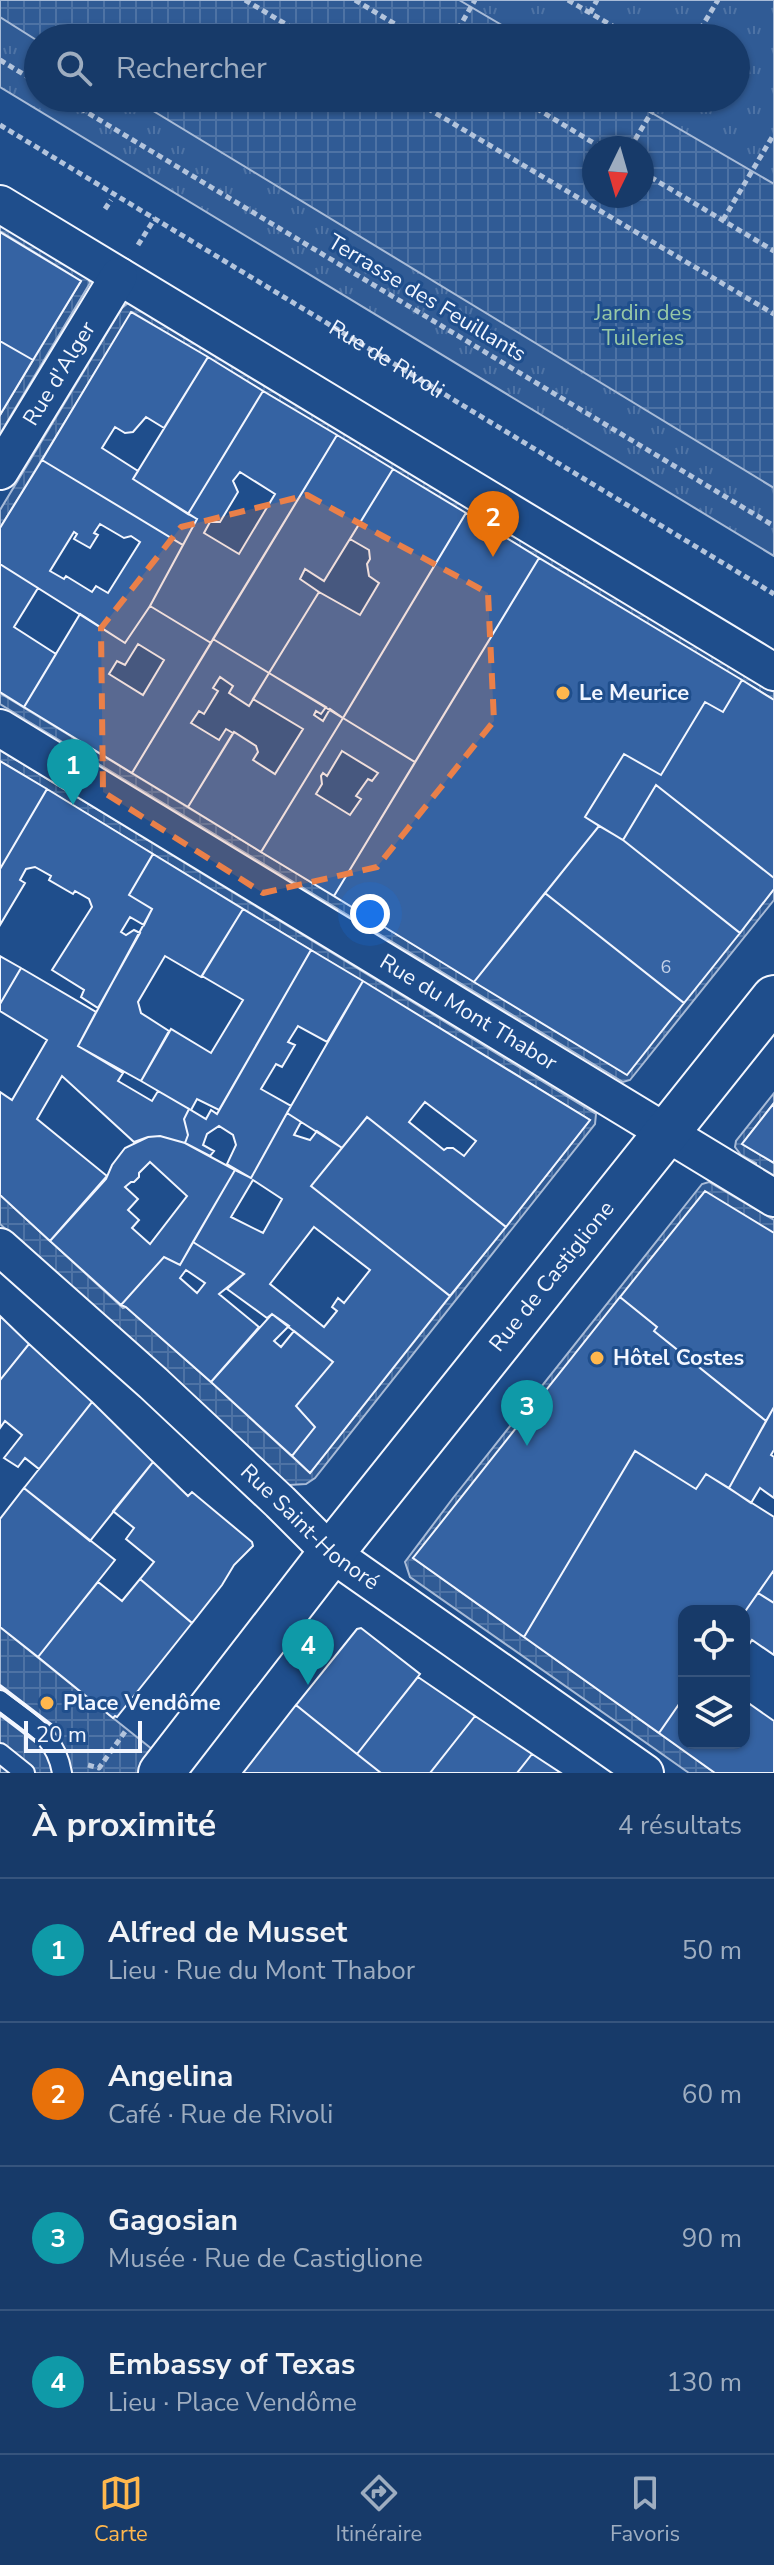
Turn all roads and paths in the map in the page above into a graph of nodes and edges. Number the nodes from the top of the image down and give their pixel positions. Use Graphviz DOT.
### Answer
graph roads {
  1 [pos="245,0"];
  2 [pos="355,0"];
  3 [pos="475,0"];
  4 [pos="568,0"];
  5 [pos="597,0"];
  6 [pos="715,1"];
  7 [pos="590,13"];
  8 [pos="285,24"];
  9 [pos="395,24"];
  10 [pos="461,24"];
  11 [pos="609,24"];
  12 [pos="703,24"];
  13 [pos="0,60"];
  14 [pos="24,75"];
  15 [pos="86,112"];
  16 [pos="434,112"];
  17 [pos="542,112"];
  18 [pos="652,112"];
  19 [pos="0,125"];
  20 [pos="774,134"];
  21 [pos="582,136"];
  22 [pos="637,136"];
  23 [pos="654,179"];
  24 [pos="111,200"];
  25 [pos="0,204"];
  26 [pos="105,209"];
  27 [pos="723,220"];
  28 [pos="774,251"];
  29 [pos="119,276"];
  30 [pos="774,314"];
  31 [pos="0,471"];
  32 [pos="774,526"];
  33 [pos="774,594"];
  34 [pos="774,672"];
  35 [pos="0,728"];
  36 [pos="774,998"];
  37 [pos="667,1133"];
  38 [pos="774,1198"];
  39 [pos="0,1247"];
  40 [pos="331,1553"];
  41 [pos="0,1700"];
  42 [pos="0,1753"];
  43 [pos="25,1773"];
  44 [pos="62,1773"];
  45 [pos="161,1773"];
  46 [pos="645,1773"];
  1 -- 8 [label="path"];
  2 -- 9 [label="path"];
  3 -- 10 [label="path"];
  4 -- 7 [label="path"];
  5 -- 7 [label="path"];
  6 -- 12 [label="path"];
  7 -- 11 [label="path"];
  13 -- 14 [label="path"];
  15 -- 32 [label="path, Terrasse des Feuillants"];
  16 -- 30 [label="path"];
  17 -- 21 [label="path"];
  18 -- 22 [label="path"];
  19 -- 33 [label="path, Rue de Rivoli"];
  20 -- 27 [label="path"];
  23 -- 27 [label="path"];
  24 -- 26 [label="path"];
  25 -- 29 [label="street"];
  27 -- 28 [label="path"];
  29 -- 31 [label="street, Rue d'Alger"];
  29 -- 34 [label="street"];
  35 -- 37 [label="street, Rue du Mont Thabor"];
  36 -- 37 [label="street, Rue de Castiglione"];
  37 -- 38 [label="street, Rue du Mont Thabor"];
  37 -- 40 [label="street, Rue de Castiglione"];
  39 -- 40 [label="street, Rue Saint-Honoré"];
  40 -- 45 [label="street"];
  40 -- 46 [label="street, Rue Saint-Honoré"];
  41 -- 44 [label="lane"];
  42 -- 43 [label="lane"];
}
